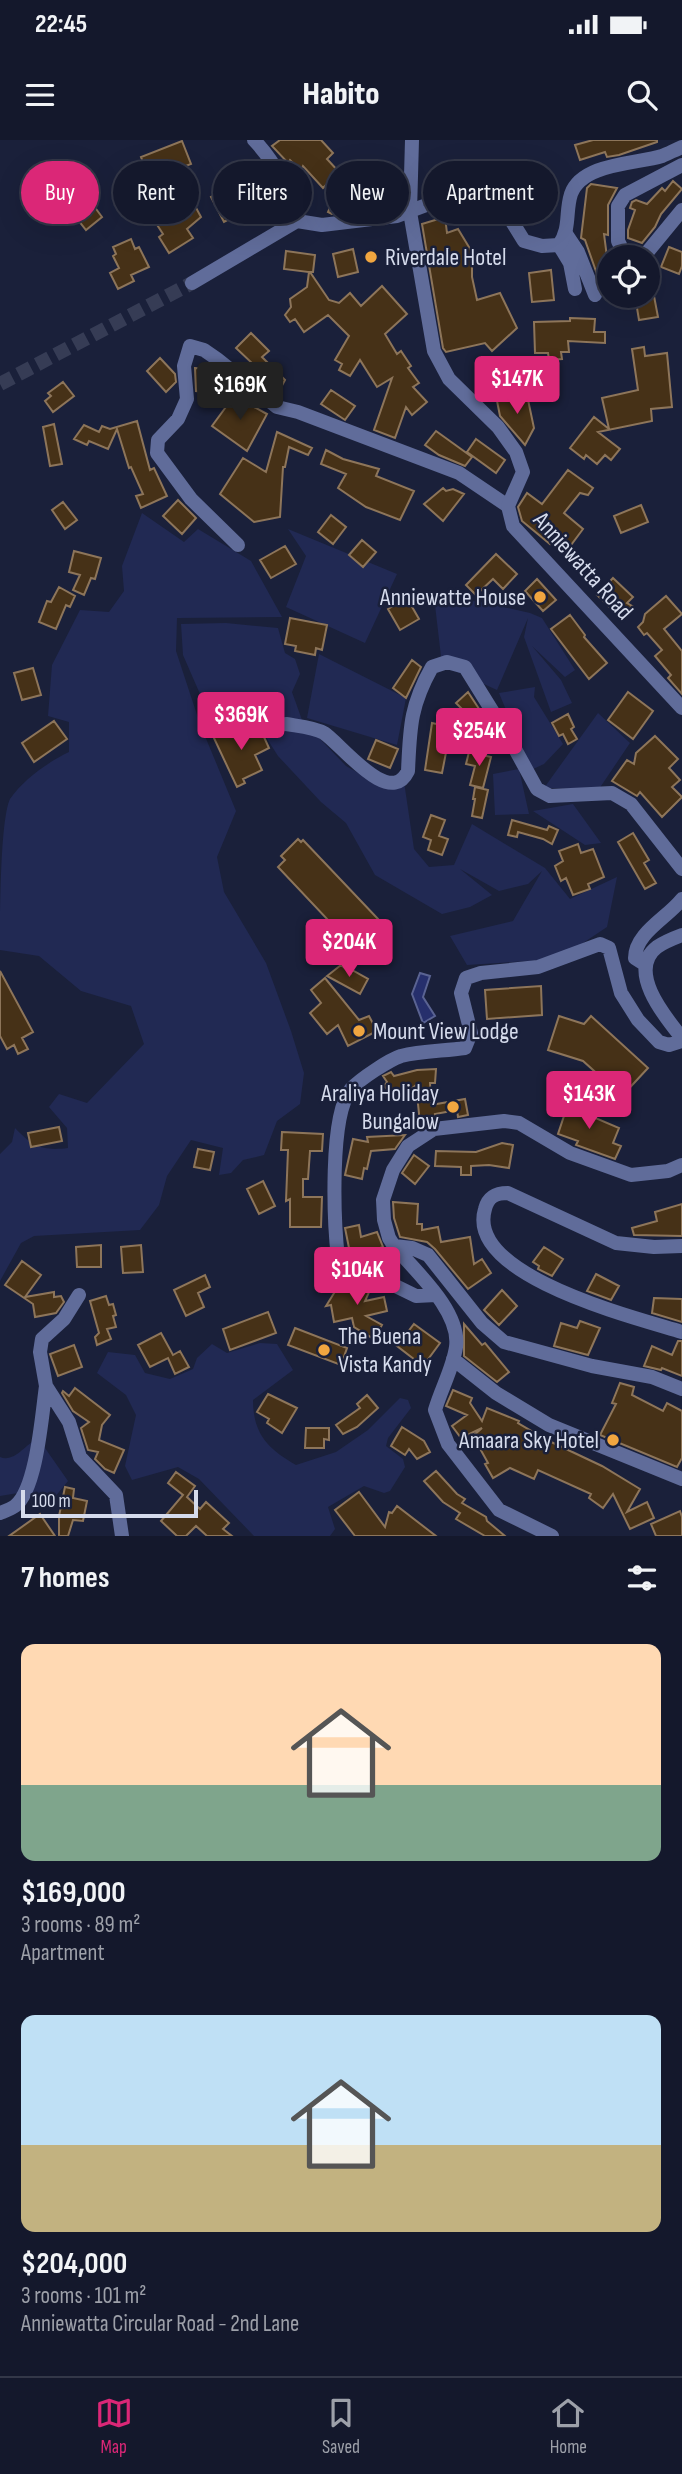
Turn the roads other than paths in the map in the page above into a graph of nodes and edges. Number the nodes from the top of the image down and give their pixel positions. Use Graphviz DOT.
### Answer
graph roads {
  1 [pos="254,140"];
  2 [pos="412,140"];
  3 [pos="682,147"];
  4 [pos="272,161"];
  5 [pos="682,166"];
  6 [pos="682,210"];
  7 [pos="410,212"];
  8 [pos="312,223"];
  9 [pos="292,224"];
  10 [pos="563,240"];
  11 [pos="620,245"];
  12 [pos="653,245"];
  13 [pos="192,283"];
  14 [pos="575,289"];
  15 [pos="595,295"];
  16 [pos="508,506"];
  17 [pos="238,545"];
  18 [pos="682,709"];
  19 [pos="286,724"];
  20 [pos="682,869"];
  21 [pos="682,899"];
  22 [pos="682,934"];
  23 [pos="646,964"];
  24 [pos="682,1040"];
  25 [pos="682,1165"];
  26 [pos="394,1246"];
  27 [pos="682,1246"];
  28 [pos="79,1295"];
  29 [pos="436,1295"];
  30 [pos="682,1332"];
  31 [pos="453,1359"];
  32 [pos="46,1385"];
  33 [pos="682,1389"];
  34 [pos="682,1479"];
  35 [pos="0,1513"];
  36 [pos="122,1536"];
  37 [pos="552,1536"];
  1 -- 4 [label="street"];
  2 -- 7 [label="street"];
  3 -- 10 [label="street"];
  5 -- 11 [label="street"];
  6 -- 12 [label="street"];
  7 -- 8 [label="street"];
  7 -- 10 [label="street"];
  7 -- 16 [label="street, Anniewatta Road"];
  9 -- 13 [label="street"];
  10 -- 14 [label="street"];
  10 -- 15 [label="street"];
  16 -- 17 [label="street"];
  16 -- 18 [label="street, Anniewatta Road"];
  19 -- 20 [label="street"];
  21 -- 23 [label="street"];
  22 -- 23 [label="street"];
  23 -- 24 [label="street"];
  24 -- 29 [label="street"];
  25 -- 26 [label="street"];
  26 -- 29 [label="street"];
  26 -- 33 [label="street"];
  27 -- 30 [label="street"];
  28 -- 32 [label="street"];
  29 -- 31 [label="street"];
  31 -- 34 [label="street"];
  31 -- 37 [label="street"];
  32 -- 35 [label="street"];
  32 -- 36 [label="street"];
}
